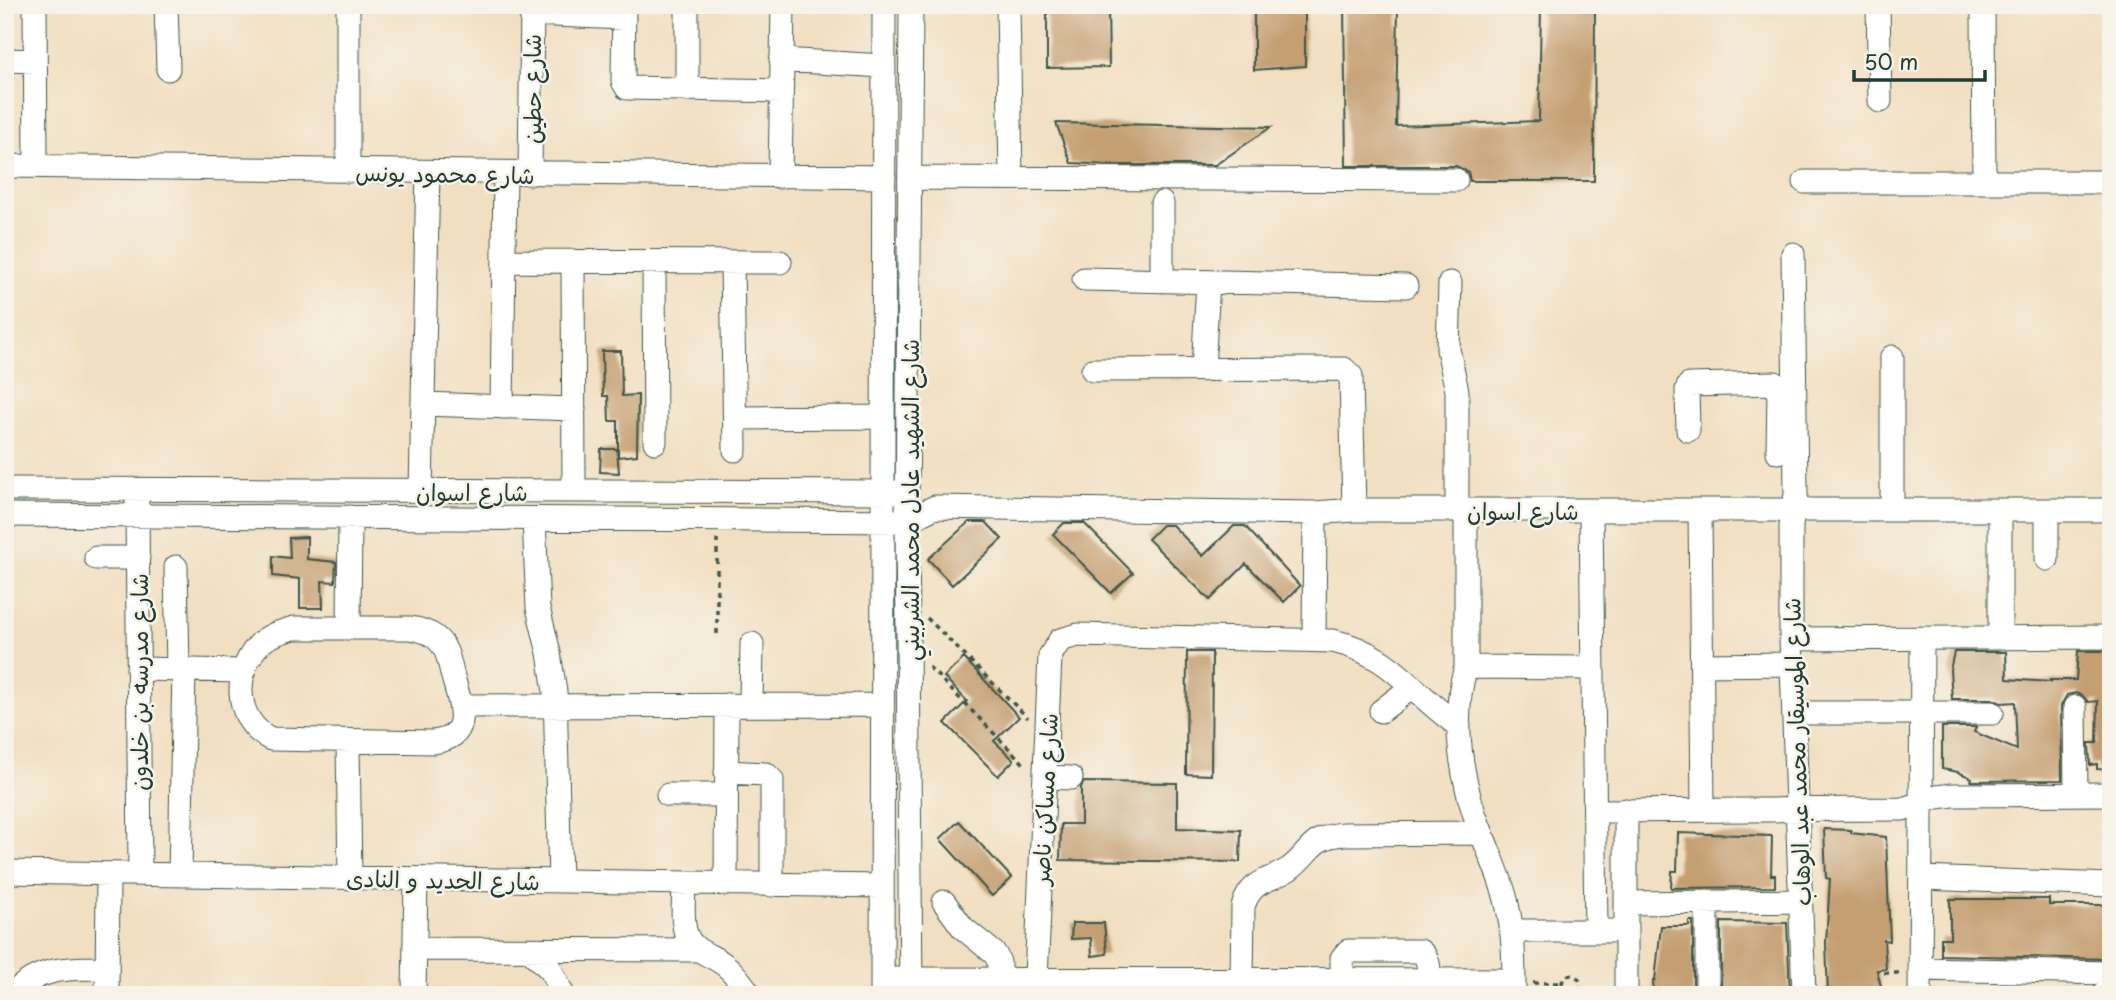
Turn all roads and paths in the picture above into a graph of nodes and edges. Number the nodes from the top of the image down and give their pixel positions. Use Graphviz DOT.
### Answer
graph roads {
  1 [pos="35,5"];
  2 [pos="166,5"];
  3 [pos="348,5"];
  4 [pos="687,5"];
  5 [pos="783,5"];
  6 [pos="884,5"];
  7 [pos="911,5"];
  8 [pos="1008,5"];
  9 [pos="1878,5"];
  10 [pos="1983,5"];
  11 [pos="531,10"];
  12 [pos="624,12"];
  13 [pos="781,60"];
  14 [pos="5,61"];
  15 [pos="35,61"];
  16 [pos="884,66"];
  17 [pos="168,69"];
  18 [pos="687,90"];
  19 [pos="781,91"];
  20 [pos="1880,101"];
  21 [pos="5,166"];
  22 [pos="36,166"];
  23 [pos="348,171"];
  24 [pos="428,172"];
  25 [pos="505,173"];
  26 [pos="530,174"];
  27 [pos="780,177"];
  28 [pos="884,177"];
  29 [pos="910,178"];
  30 [pos="1011,178"];
  31 [pos="1456,180"];
  32 [pos="1805,182"];
  33 [pos="1984,182"];
  34 [pos="2111,182"];
  35 [pos="1162,204"];
  36 [pos="1793,254"];
  37 [pos="505,261"];
  38 [pos="573,261"];
  39 [pos="654,262"];
  40 [pos="732,262"];
  41 [pos="779,262"];
  42 [pos="1084,279"];
  43 [pos="1162,281"];
  44 [pos="1208,282"];
  45 [pos="1450,283"];
  46 [pos="1406,286"];
  47 [pos="1892,357"];
  48 [pos="1093,370"];
  49 [pos="1203,370"];
  50 [pos="423,404"];
  51 [pos="502,407"];
  52 [pos="574,409"];
  53 [pos="882,417"];
  54 [pos="735,418"];
  55 [pos="1688,430"];
  56 [pos="1784,437"];
  57 [pos="655,443"];
  58 [pos="735,450"];
  59 [pos="5,489"];
  60 [pos="136,490"];
  61 [pos="421,491"];
  62 [pos="574,491"];
  63 [pos="881,492"];
  64 [pos="908,492"];
  65 [pos="935,507"];
  66 [pos="1354,510"];
  67 [pos="1461,510"];
  68 [pos="1591,510"];
  69 [pos="1700,510"];
  70 [pos="1793,510"];
  71 [pos="1892,510"];
  72 [pos="2000,510"];
  73 [pos="2047,510"];
  74 [pos="2111,510"];
  75 [pos="1315,513"];
  76 [pos="5,515"];
  77 [pos="138,516"];
  78 [pos="350,517"];
  79 [pos="534,519"];
  80 [pos="717,520"];
  81 [pos="881,521"];
  82 [pos="907,521"];
  83 [pos="96,558"];
  84 [pos="138,558"];
  85 [pos="2048,559"];
  86 [pos="176,567"];
  87 [pos="908,599"];
  88 [pos="349,628"];
  89 [pos="717,634"];
  90 [pos="2111,637"];
  91 [pos="2000,638"];
  92 [pos="1791,639"];
  93 [pos="1922,639"];
  94 [pos="1314,640"];
  95 [pos="751,644"];
  96 [pos="908,646"];
  97 [pos="1792,664"];
  98 [pos="1702,665"];
  99 [pos="1466,667"];
  100 [pos="1593,668"];
  101 [pos="138,669"];
  102 [pos="181,670"];
  103 [pos="244,671"];
  104 [pos="1412,687"];
  105 [pos="727,705"];
  106 [pos="751,705"];
  107 [pos="881,705"];
  108 [pos="462,706"];
  109 [pos="555,706"];
  110 [pos="2075,707"];
  111 [pos="1381,711"];
  112 [pos="1794,713"];
  113 [pos="1922,713"];
  114 [pos="1992,713"];
  115 [pos="1459,726"];
  116 [pos="1047,737"];
  117 [pos="348,741"];
  118 [pos="1071,778"];
  119 [pos="1045,781"];
  120 [pos="726,784"];
  121 [pos="668,794"];
  122 [pos="2076,794"];
  123 [pos="2111,794"];
  124 [pos="1921,803"];
  125 [pos="1797,809"];
  126 [pos="1626,810"];
  127 [pos="1703,810"];
  128 [pos="1595,811"];
  129 [pos="1481,833"];
  130 [pos="5,872"];
  131 [pos="108,874"];
  132 [pos="140,874"];
  133 [pos="180,875"];
  134 [pos="350,878"];
  135 [pos="1921,878"];
  136 [pos="416,879"];
  137 [pos="560,881"];
  138 [pos="684,883"];
  139 [pos="726,884"];
  140 [pos="2111,884"];
  141 [pos="772,885"];
  142 [pos="881,886"];
  143 [pos="1800,901"];
  144 [pos="944,902"];
  145 [pos="1707,902"];
  146 [pos="1626,903"];
  147 [pos="1512,931"];
  148 [pos="1596,931"];
  149 [pos="1626,931"];
  150 [pos="415,950"];
  151 [pos="698,950"];
  152 [pos="530,951"];
  153 [pos="107,968"];
  154 [pos="1920,969"];
  155 [pos="2111,973"];
  156 [pos="999,979"];
  157 [pos="1036,979"];
  158 [pos="1242,979"];
  159 [pos="1562,983"];
  160 [pos="1514,986"];
  161 [pos="881,987"];
  162 [pos="911,987"];
  163 [pos="1116,987"];
  164 [pos="1428,987"];
  165 [pos="2111,989"];
  166 [pos="12,995"];
  167 [pos="107,995"];
  168 [pos="414,995"];
  169 [pos="562,995"];
  170 [pos="750,995"];
  171 [pos="1626,995"];
  172 [pos="1707,995"];
  173 [pos="1804,995"];
  174 [pos="1920,995"];
  175 [pos="2103,995"];
  1 -- 15 [label="street"];
  2 -- 17 [label="street"];
  3 -- 23 [label="street"];
  4 -- 18 [label="street"];
  5 -- 13 [label="street"];
  6 -- 16 [label="street, شارع الشهيد عادل محمد الشربيني"];
  7 -- 29 [label="street, شارع الشهيد عادل محمد الشربيني"];
  8 -- 30 [label="street"];
  9 -- 20 [label="street"];
  10 -- 33 [label="street"];
  11 -- 12 [label="street"];
  11 -- 26 [label="street, شارع حطين"];
  12 -- 18 [label="street"];
  13 -- 16 [label="street"];
  13 -- 19 [label="street"];
  14 -- 15 [label="street"];
  15 -- 22 [label="street"];
  16 -- 28 [label="street, شارع الشهيد عادل محمد الشربيني"];
  18 -- 19 [label="street"];
  19 -- 27 [label="street"];
  21 -- 22 [label="street, شارع محمود يونس"];
  22 -- 23 [label="street, شارع محمود يونس"];
  23 -- 24 [label="street, شارع محمود يونس"];
  24 -- 25 [label="street, شارع محمود يونس"];
  24 -- 50 [label="street"];
  25 -- 26 [label="street, شارع محمود يونس"];
  25 -- 37 [label="street"];
  26 -- 27 [label="street, شارع محمود يونس"];
  27 -- 28 [label="street, شارع محمود يونس"];
  28 -- 53 [label="street, شارع الشهيد عادل محمد الشربيني"];
  29 -- 30 [label="street"];
  29 -- 64 [label="street, شارع الشهيد عادل محمد الشربيني"];
  30 -- 31 [label="street"];
  32 -- 33 [label="street"];
  33 -- 34 [label="street"];
  35 -- 43 [label="street"];
  36 -- 56 [label="street"];
  37 -- 38 [label="street"];
  37 -- 51 [label="street"];
  38 -- 39 [label="street"];
  38 -- 52 [label="street"];
  39 -- 40 [label="street"];
  39 -- 57 [label="street"];
  40 -- 41 [label="street"];
  40 -- 54 [label="street"];
  42 -- 43 [label="street"];
  43 -- 44 [label="street"];
  44 -- 46 [label="street"];
  44 -- 49 [label="street"];
  45 -- 67 [label="street"];
  47 -- 71 [label="street"];
  48 -- 49 [label="street"];
  49 -- 66 [label="street"];
  50 -- 51 [label="street"];
  50 -- 61 [label="street"];
  51 -- 52 [label="street"];
  52 -- 62 [label="street"];
  53 -- 54 [label="street"];
  53 -- 63 [label="street, شارع الشهيد عادل محمد الشربيني"];
  54 -- 58 [label="street"];
  55 -- 56 [label="street"];
  56 -- 70 [label="street, شارع الموسيقار محمد عبد الوهاب"];
  59 -- 60 [label="street, شارع اسوان"];
  60 -- 61 [label="street, شارع اسوان"];
  60 -- 77 [label="street, شارع مدرسه بن خلدون"];
  61 -- 62 [label="street, شارع اسوان"];
  62 -- 63 [label="street, شارع اسوان"];
  63 -- 64 [label="street, شارع اسوان"];
  63 -- 81 [label="street, شارع الشهيد عادل محمد الشربيني"];
  64 -- 65 [label="street, شارع اسوان"];
  64 -- 82 [label="street, شارع الشهيد عادل محمد الشربيني"];
  65 -- 75 [label="street, شارع اسوان"];
  65 -- 82 [label="street, شارع اسوان"];
  66 -- 67 [label="street, شارع اسوان"];
  66 -- 75 [label="street, شارع اسوان"];
  67 -- 68 [label="street, شارع اسوان"];
  67 -- 99 [label="street"];
  68 -- 69 [label="street, شارع اسوان"];
  68 -- 100 [label="street"];
  69 -- 70 [label="street, شارع اسوان"];
  69 -- 98 [label="street"];
  70 -- 71 [label="street, شارع اسوان"];
  70 -- 92 [label="street, شارع الموسيقار محمد عبد الوهاب"];
  71 -- 72 [label="street, شارع اسوان"];
  72 -- 73 [label="street, شارع اسوان"];
  72 -- 91 [label="street"];
  73 -- 74 [label="street, شارع اسوان"];
  73 -- 85 [label="street"];
  75 -- 94 [label="street"];
  76 -- 77 [label="street, شارع اسوان"];
  77 -- 78 [label="street, شارع اسوان"];
  77 -- 84 [label="street, شارع مدرسه بن خلدون"];
  78 -- 79 [label="street, شارع اسوان"];
  78 -- 88 [label="street"];
  79 -- 80 [label="street, شارع اسوان"];
  79 -- 109 [label="street"];
  80 -- 81 [label="street, شارع اسوان"];
  80 -- 89 [label="path"];
  81 -- 82 [label="street, شارع اسوان"];
  81 -- 107 [label="street, شارع الشهيد عادل محمد الشربيني"];
  82 -- 87 [label="street, شارع الشهيد عادل محمد الشربيني"];
  83 -- 84 [label="street"];
  84 -- 101 [label="street, شارع مدرسه بن خلدون"];
  86 -- 102 [label="street"];
  87 -- 96 [label="street, شارع الشهيد عادل محمد الشربيني"];
  87 -- 116 [label="path"];
  88 -- 103 [label="street"];
  88 -- 108 [label="street"];
  90 -- 91 [label="street"];
  91 -- 93 [label="street"];
  92 -- 93 [label="street"];
  92 -- 97 [label="street, شارع الموسيقار محمد عبد الوهاب"];
  93 -- 113 [label="street"];
  94 -- 104 [label="street"];
  94 -- 116 [label="street, شارع مساكن ناصر"];
  95 -- 106 [label="street"];
  96 -- 119 [label="path"];
  96 -- 162 [label="street, شارع الشهيد عادل محمد الشربيني"];
  97 -- 98 [label="street"];
  97 -- 112 [label="street, شارع الموسيقار محمد عبد الوهاب"];
  98 -- 127 [label="street"];
  99 -- 100 [label="street"];
  99 -- 115 [label="street"];
  100 -- 128 [label="street"];
  101 -- 102 [label="street"];
  101 -- 132 [label="street, شارع مدرسه بن خلدون"];
  102 -- 103 [label="street"];
  102 -- 133 [label="street"];
  103 -- 117 [label="street"];
  104 -- 111 [label="street"];
  104 -- 115 [label="street"];
  105 -- 106 [label="street"];
  105 -- 109 [label="street"];
  105 -- 120 [label="street"];
  106 -- 107 [label="street"];
  107 -- 142 [label="street, شارع الشهيد عادل محمد الشربيني"];
  108 -- 109 [label="street"];
  108 -- 117 [label="street"];
  109 -- 137 [label="street"];
  110 -- 122 [label="street"];
  112 -- 113 [label="street"];
  112 -- 125 [label="street, شارع الموسيقار محمد عبد الوهاب"];
  113 -- 114 [label="street"];
  113 -- 124 [label="street"];
  115 -- 129 [label="street"];
  116 -- 119 [label="street, شارع مساكن ناصر"];
  117 -- 134 [label="street"];
  118 -- 119 [label="street"];
  119 -- 157 [label="street, شارع مساكن ناصر"];
  120 -- 121 [label="street"];
  120 -- 139 [label="street"];
  120 -- 141 [label="street"];
  122 -- 123 [label="street"];
  122 -- 124 [label="street"];
  124 -- 125 [label="street"];
  124 -- 135 [label="street"];
  125 -- 127 [label="street"];
  125 -- 143 [label="street, شارع الموسيقار محمد عبد الوهاب"];
  126 -- 127 [label="street"];
  126 -- 128 [label="street"];
  126 -- 146 [label="street"];
  128 -- 148 [label="street"];
  129 -- 147 [label="street"];
  129 -- 158 [label="street"];
  130 -- 131 [label="street, شارع الحديد و النادى"];
  131 -- 132 [label="street, شارع الحديد و النادى"];
  131 -- 153 [label="street"];
  132 -- 133 [label="street, شارع الحديد و النادى"];
  133 -- 134 [label="street, شارع الحديد و النادى"];
  134 -- 136 [label="street, شارع الحديد و النادى"];
  135 -- 140 [label="street"];
  135 -- 154 [label="street"];
  136 -- 137 [label="street, شارع الحديد و النادى"];
  136 -- 150 [label="street"];
  137 -- 138 [label="street, شارع الحديد و النادى"];
  138 -- 139 [label="street, شارع الحديد و النادى"];
  138 -- 151 [label="street"];
  139 -- 141 [label="street, شارع الحديد و النادى"];
  141 -- 142 [label="street, شارع الحديد و النادى"];
  142 -- 161 [label="street, شارع الشهيد عادل محمد الشربيني"];
  143 -- 145 [label="street"];
  143 -- 173 [label="street, شارع الموسيقار محمد عبد الوهاب"];
  144 -- 156 [label="street"];
  145 -- 146 [label="street"];
  145 -- 172 [label="street"];
  146 -- 149 [label="street"];
  147 -- 148 [label="street"];
  147 -- 160 [label="street"];
  148 -- 149 [label="street"];
  149 -- 171 [label="street"];
  150 -- 152 [label="street"];
  150 -- 168 [label="street"];
  151 -- 152 [label="street"];
  151 -- 170 [label="street"];
  152 -- 169 [label="street"];
  153 -- 166 [label="street"];
  153 -- 167 [label="street"];
  154 -- 155 [label="street"];
  154 -- 174 [label="street"];
  156 -- 157 [label="street"];
  156 -- 162 [label="street"];
  157 -- 163 [label="street"];
  158 -- 163 [label="street"];
  158 -- 164 [label="street"];
  159 -- 159 [label="path"];
  159 -- 160 [label="path"];
  160 -- 164 [label="street"];
  161 -- 162 [label="street"];
  165 -- 175 [label="street"];
}
